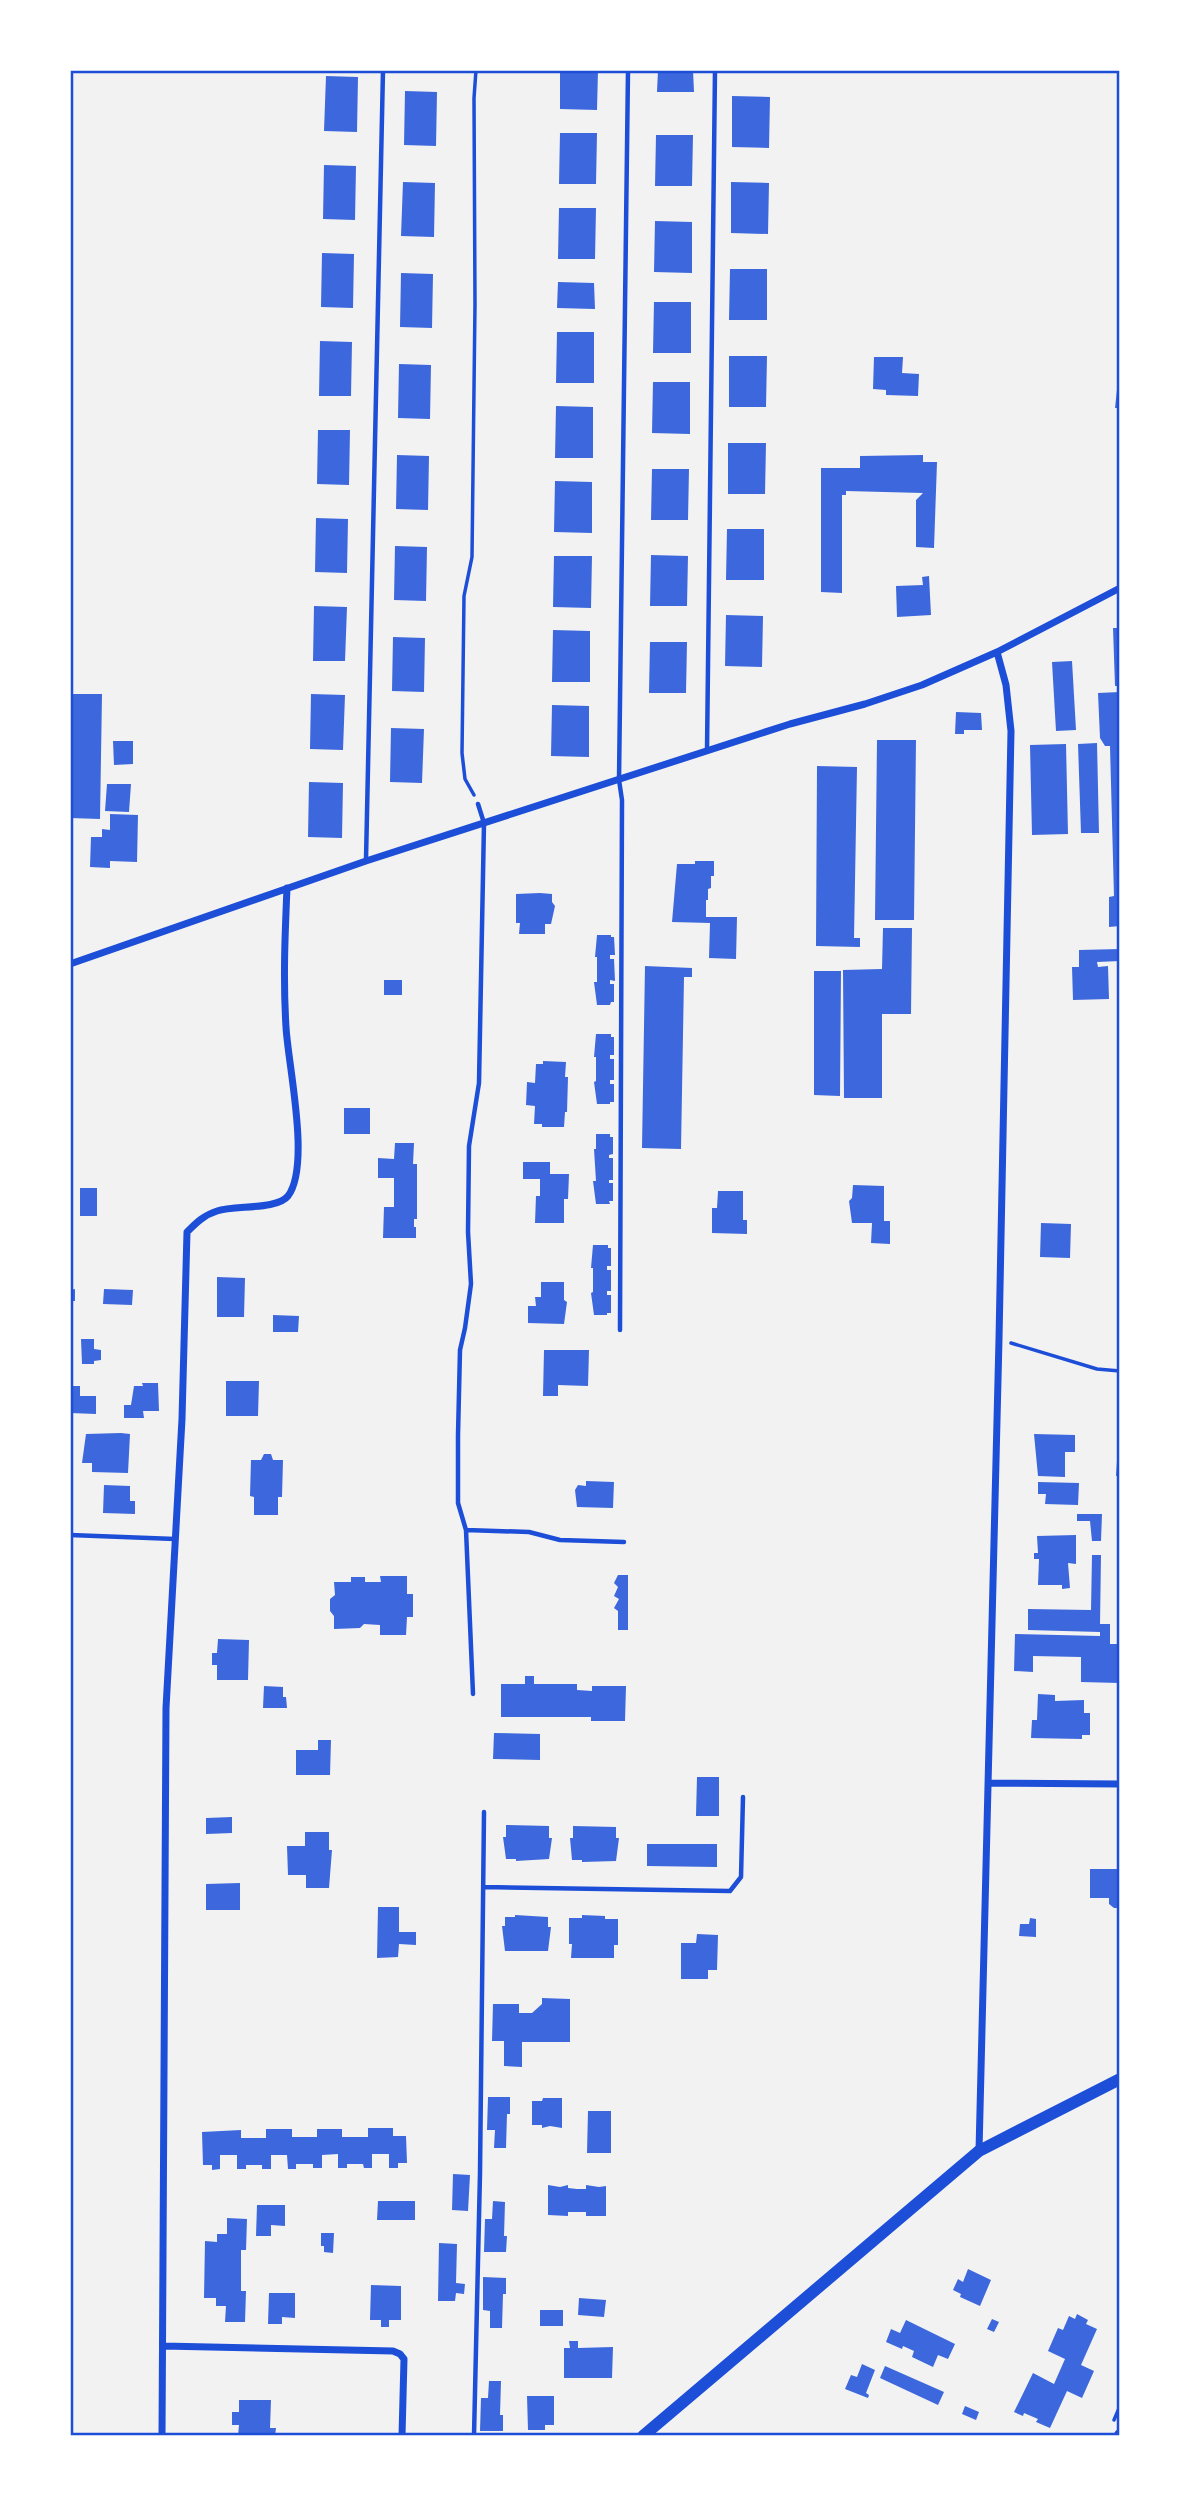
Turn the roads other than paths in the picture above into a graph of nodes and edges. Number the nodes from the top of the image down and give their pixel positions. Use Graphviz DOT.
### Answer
graph roads {
  1 [pos="383,70"];
  2 [pos="628,70"];
  3 [pos="715,70"];
  4 [pos="1120,588"];
  5 [pos="997,652"];
  6 [pos="707,752"];
  7 [pos="620,780"];
  8 [pos="478,804"];
  9 [pos="484,823"];
  10 [pos="366,861"];
  11 [pos="287,888"];
  12 [pos="70,964"];
  13 [pos="620,1330"];
  14 [pos="466,1530"];
  15 [pos="70,1535"];
  16 [pos="175,1539"];
  17 [pos="624,1542"];
  18 [pos="473,1693"];
  19 [pos="989,1783"];
  20 [pos="1120,1784"];
  21 [pos="743,1797"];
  22 [pos="484,1812"];
  23 [pos="484,1887"];
  24 [pos="1120,2079"];
  25 [pos="979,2151"];
  26 [pos="163,2346"];
  27 [pos="162,2436"];
  28 [pos="402,2436"];
  29 [pos="474,2436"];
  30 [pos="643,2436"];
  1 -- 10 [label="lane"];
  2 -- 7 [label="lane"];
  3 -- 6 [label="lane"];
  4 -- 5 [label="street"];
  5 -- 6 [label="street"];
  5 -- 19 [label="street"];
  6 -- 7 [label="street"];
  7 -- 9 [label="street"];
  7 -- 13 [label="lane"];
  8 -- 9 [label="lane"];
  9 -- 10 [label="street"];
  9 -- 14 [label="lane"];
  10 -- 11 [label="street"];
  11 -- 12 [label="street"];
  11 -- 16 [label="street"];
  14 -- 17 [label="lane"];
  14 -- 18 [label="lane"];
  15 -- 16 [label="lane"];
  16 -- 26 [label="street"];
  19 -- 20 [label="street"];
  19 -- 25 [label="street"];
  21 -- 23 [label="lane"];
  22 -- 23 [label="lane"];
  23 -- 29 [label="lane"];
  24 -- 25 [label="street"];
  25 -- 30 [label="street"];
  26 -- 27 [label="street"];
  26 -- 28 [label="street"];
}
